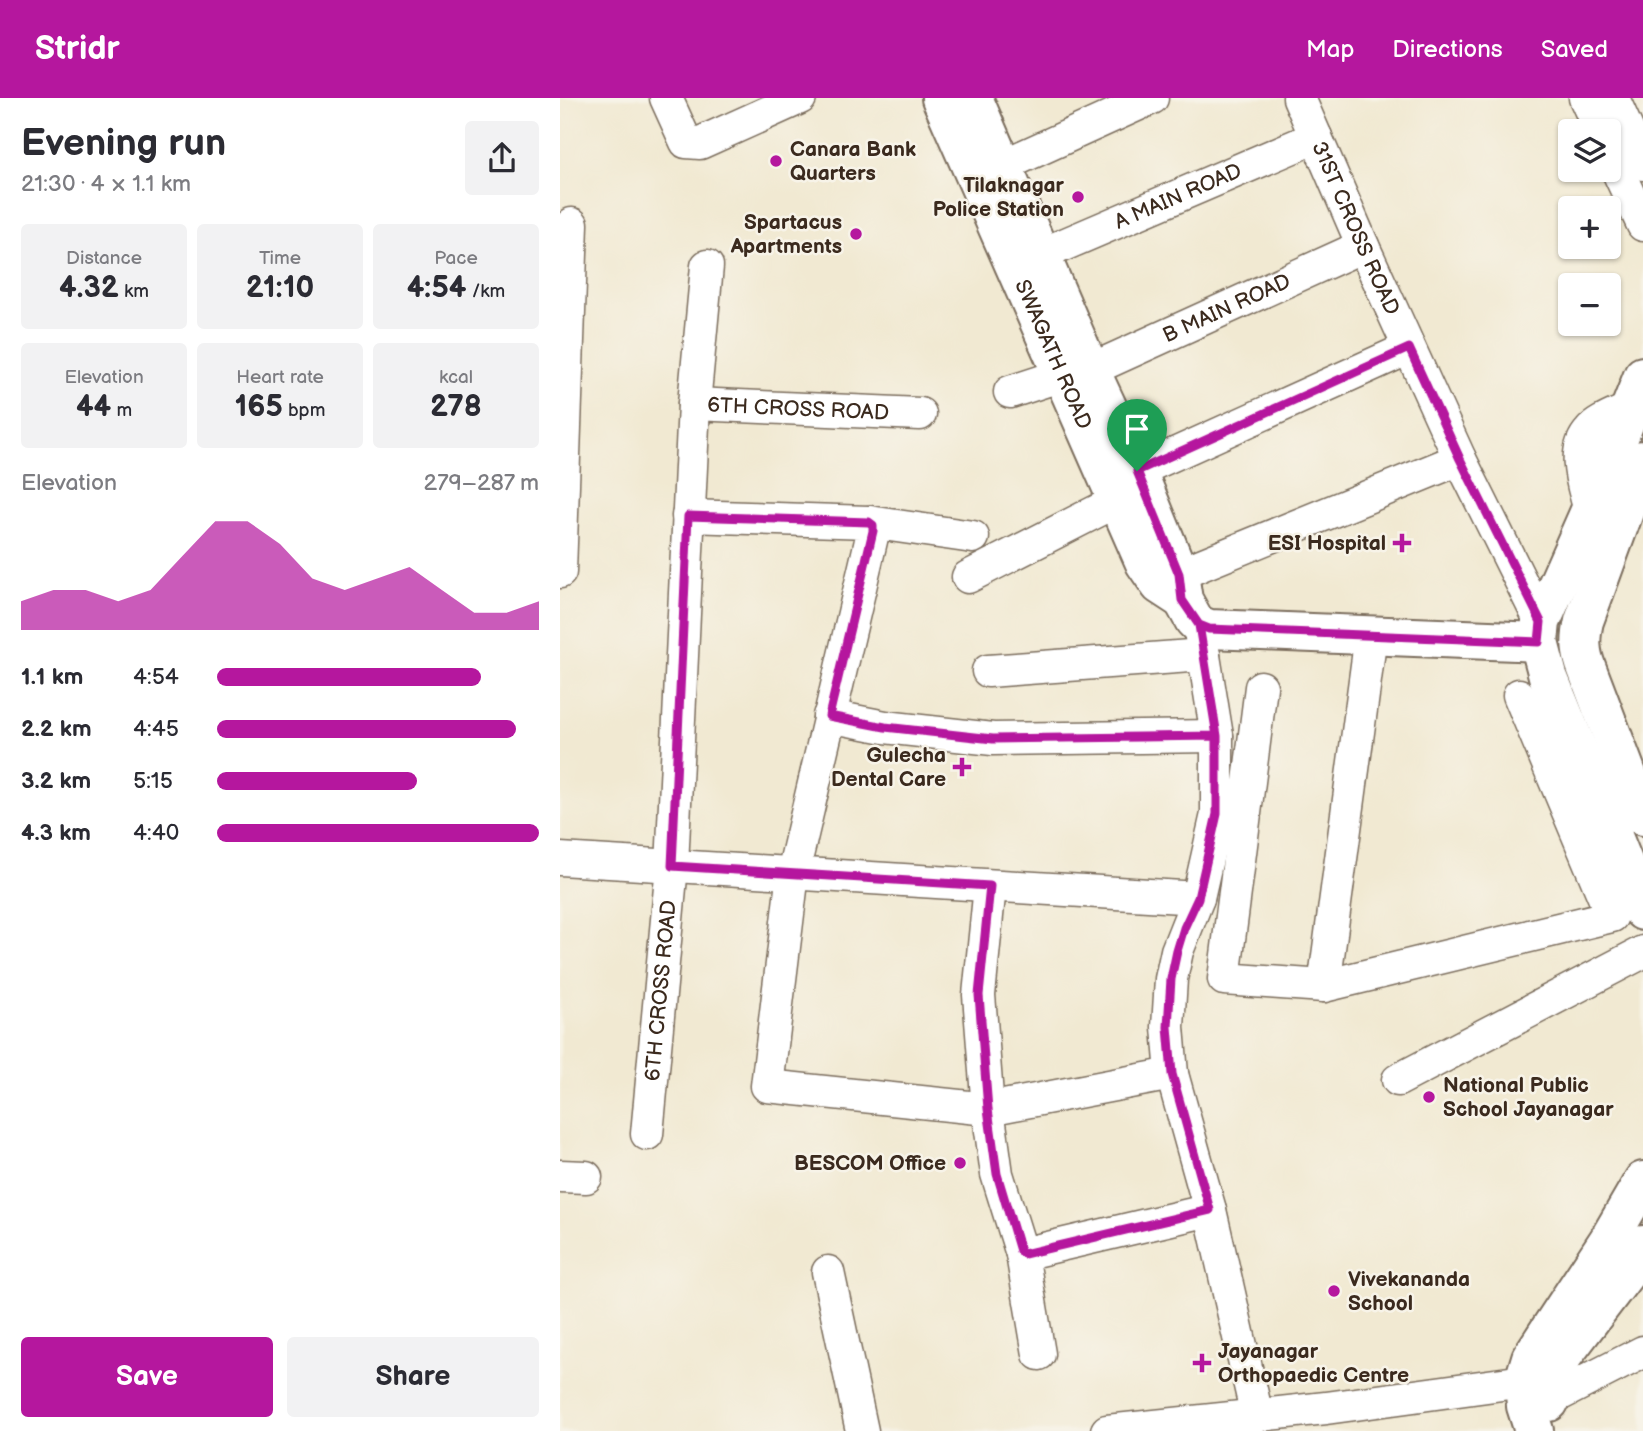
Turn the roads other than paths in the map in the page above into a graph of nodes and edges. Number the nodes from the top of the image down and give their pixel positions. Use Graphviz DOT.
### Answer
graph roads {
  1 [pos="666,98"];
  2 [pos="800,98"];
  3 [pos="941,98"];
  4 [pos="973,98"];
  5 [pos="1152,98"];
  6 [pos="1299,98"];
  7 [pos="1606,107"];
  8 [pos="1316,137"];
  9 [pos="1643,164"];
  10 [pos="1002,166"];
  11 [pos="1621,178"];
  12 [pos="572,224"];
  13 [pos="1643,225"];
  14 [pos="1363,246"];
  15 [pos="1040,255"];
  16 [pos="707,266"];
  17 [pos="1409,348"];
  18 [pos="1076,372"];
  19 [pos="1010,392"];
  20 [pos="1636,393"];
  21 [pos="694,404"];
  22 [pos="920,414"];
  23 [pos="1460,459"];
  24 [pos="1643,460"];
  25 [pos="1127,486"];
  26 [pos="688,516"];
  27 [pos="869,522"];
  28 [pos="973,537"];
  29 [pos="560,572"];
  30 [pos="968,577"];
  31 [pos="1191,614"];
  32 [pos="1540,632"];
  33 [pos="1371,635"];
  34 [pos="988,671"];
  35 [pos="1261,687"];
  36 [pos="1518,695"];
  37 [pos="829,716"];
  38 [pos="1217,736"];
  39 [pos="1643,816"];
  40 [pos="560,859"];
  41 [pos="672,866"];
  42 [pos="793,873"];
  43 [pos="990,886"];
  44 [pos="1198,898"];
  45 [pos="1643,911"];
  46 [pos="1643,952"];
  47 [pos="1324,986"];
  48 [pos="1172,1074"];
  49 [pos="1398,1080"];
  50 [pos="988,1109"];
  51 [pos="648,1134"];
  52 [pos="1643,1181"];
  53 [pos="1210,1210"];
  54 [pos="1643,1245"];
  55 [pos="1022,1254"];
  56 [pos="828,1272"];
  57 [pos="1643,1352"];
  58 [pos="1039,1354"];
  59 [pos="1541,1411"];
  60 [pos="1256,1416"];
  61 [pos="1332,1419"];
  62 [pos="1165,1428"];
  63 [pos="862,1431"];
  64 [pos="1107,1431"];
  1 -- 2 [label="street"];
  3 -- 18 [label="main road, SWAGATH ROAD"];
  4 -- 10 [label="main road, SWAGATH ROAD"];
  5 -- 10 [label="street"];
  6 -- 8 [label="street, 31ST CROSS ROAD"];
  7 -- 9 [label="street"];
  8 -- 14 [label="street, 31ST CROSS ROAD"];
  8 -- 15 [label="street, A MAIN ROAD"];
  10 -- 15 [label="main road, SWAGATH ROAD"];
  11 -- 13 [label="street"];
  12 -- 29 [label="street"];
  14 -- 17 [label="street, 31ST CROSS ROAD"];
  14 -- 18 [label="street, B MAIN ROAD"];
  15 -- 18 [label="main road, SWAGATH ROAD"];
  16 -- 21 [label="street"];
  17 -- 23 [label="street, 31ST CROSS ROAD"];
  17 -- 25 [label="street"];
  18 -- 19 [label="street, B MAIN ROAD"];
  18 -- 25 [label="main road, SWAGATH ROAD"];
  20 -- 32 [label="main road"];
  21 -- 22 [label="street, 6TH CROSS ROAD"];
  21 -- 26 [label="street, 6TH CROSS ROAD"];
  23 -- 31 [label="street"];
  23 -- 32 [label="street, 31ST CROSS ROAD"];
  24 -- 39 [label="main road"];
  25 -- 30 [label="street"];
  25 -- 31 [label="main road, SWAGATH ROAD"];
  26 -- 27 [label="street"];
  26 -- 41 [label="street, 6TH CROSS ROAD"];
  27 -- 28 [label="street"];
  27 -- 37 [label="street"];
  31 -- 33 [label="main road"];
  31 -- 34 [label="street"];
  31 -- 38 [label="street"];
  32 -- 33 [label="main road"];
  32 -- 45 [label="main road"];
  33 -- 47 [label="street"];
  35 -- 47 [label="street"];
  36 -- 47 [label="street"];
  37 -- 38 [label="street"];
  37 -- 42 [label="street"];
  38 -- 44 [label="street"];
  40 -- 41 [label="street"];
  41 -- 42 [label="street"];
  41 -- 51 [label="street, 6TH CROSS ROAD"];
  42 -- 43 [label="street"];
  42 -- 50 [label="street"];
  43 -- 44 [label="street"];
  43 -- 50 [label="street"];
  44 -- 48 [label="street"];
  46 -- 49 [label="street"];
  48 -- 50 [label="street"];
  48 -- 53 [label="street"];
  50 -- 55 [label="street"];
  52 -- 59 [label="main road"];
  53 -- 55 [label="street"];
  53 -- 60 [label="street"];
  54 -- 59 [label="main road"];
  55 -- 58 [label="street"];
  56 -- 63 [label="street"];
  57 -- 59 [label="street"];
  59 -- 61 [label="street"];
  60 -- 61 [label="street"];
  60 -- 62 [label="street"];
  62 -- 64 [label="street"];
}
